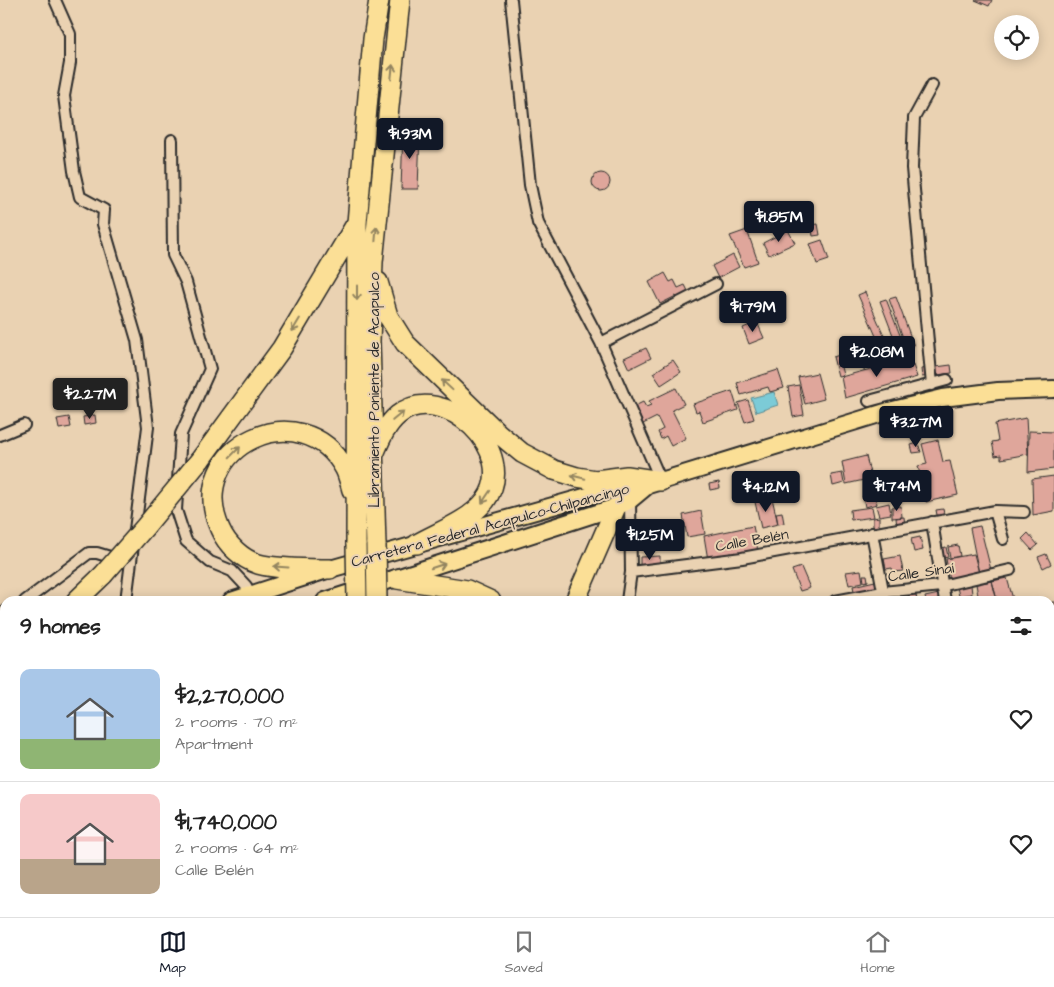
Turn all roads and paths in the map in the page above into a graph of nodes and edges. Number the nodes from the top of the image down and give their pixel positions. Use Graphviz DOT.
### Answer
graph roads {
  1 [pos="55,0"];
  2 [pos="379,0"];
  3 [pos="400,0"];
  4 [pos="511,0"];
  5 [pos="932,85"];
  6 [pos="172,140"];
  7 [pos="357,223"];
  8 [pos="373,262"];
  9 [pos="716,284"];
  10 [pos="600,343"];
  11 [pos="947,380"];
  12 [pos="932,384"];
  13 [pos="1054,389"];
  14 [pos="869,401"];
  15 [pos="24,425"];
  16 [pos="0,435"];
  17 [pos="372,457"];
  18 [pos="655,483"];
  19 [pos="357,502"];
  20 [pos="623,504"];
  21 [pos="995,511"];
  22 [pos="1024,512"];
  23 [pos="932,522"];
  24 [pos="872,533"];
  25 [pos="1003,539"];
  26 [pos="417,544"];
  27 [pos="130,565"];
  28 [pos="330,569"];
  29 [pos="1010,570"];
  30 [pos="630,572"];
  31 [pos="397,579"];
  32 [pos="941,586"];
  33 [pos="251,595"];
  34 [pos="32,596"];
  35 [pos="81,596"];
  36 [pos="127,596"];
  37 [pos="248,596"];
  38 [pos="341,596"];
  39 [pos="357,596"];
  40 [pos="377,596"];
  41 [pos="480,596"];
  42 [pos="577,596"];
  43 [pos="628,596"];
  44 [pos="884,596"];
  45 [pos="889,596"];
  46 [pos="944,596"];
  1 -- 27 [label="street"];
  2 -- 7 [label="highway, Libramiento Poniente de Acapulco"];
  8 -- 3 [label="highway, Libramiento Poniente de Acapulco, one-way"];
  4 -- 10 [label="street"];
  5 -- 12 [label="street"];
  6 -- 33 [label="street"];
  7 -- 19 [label="highway, Libramiento Poniente de Acapulco, one-way"];
  7 -- 35 [label="highway, one-way, bridge"];
  8 -- 17 [label="highway, Libramiento Poniente de Acapulco"];
  18 -- 8 [label="highway, one-way"];
  9 -- 10 [label="street"];
  10 -- 18 [label="street"];
  11 -- 12 [label="street"];
  12 -- 14 [label="street"];
  13 -- 18 [label="main road"];
  15 -- 16 [label="street"];
  17 -- 26 [label="highway, one-way"];
  17 -- 40 [label="highway, Libramiento Poniente de Acapulco, bridge"];
  18 -- 20 [label="main road, Carretera Federal Acapulco-Chilpancingo"];
  18 -- 26 [label="main road, Carretera Federal Acapulco-Chilpancingo"];
  28 -- 19 [label="highway, one-way"];
  19 -- 39 [label="highway, Libramiento Poniente de Acapulco, bridge"];
  20 -- 30 [label="street"];
  31 -- 20 [label="main road, Carretera Federal Acapulco-Chilpancingo, one-way"];
  20 -- 42 [label="highway"];
  21 -- 22 [label="street, Calle Belén"];
  21 -- 23 [label="street, Calle Belén"];
  21 -- 25 [label="street"];
  23 -- 24 [label="street, Calle Belén"];
  23 -- 32 [label="street"];
  24 -- 30 [label="street, Calle Belén"];
  24 -- 44 [label="street"];
  26 -- 28 [label="main road, Carretera Federal Acapulco-Chilpancingo"];
  27 -- 34 [label="street"];
  27 -- 36 [label="street"];
  28 -- 33 [label="main road, Carretera Federal Acapulco-Chilpancingo"];
  29 -- 32 [label="street, Calle Sinaí"];
  30 -- 43 [label="street"];
  31 -- 38 [label="main road, Carretera Federal Acapulco-Chilpancingo"];
  31 -- 41 [label="highway"];
  32 -- 45 [label="street, Calle Sinaí"];
  32 -- 46 [label="street"];
  33 -- 37 [label="main road, Carretera Federal Acapulco-Chilpancingo"];
}
